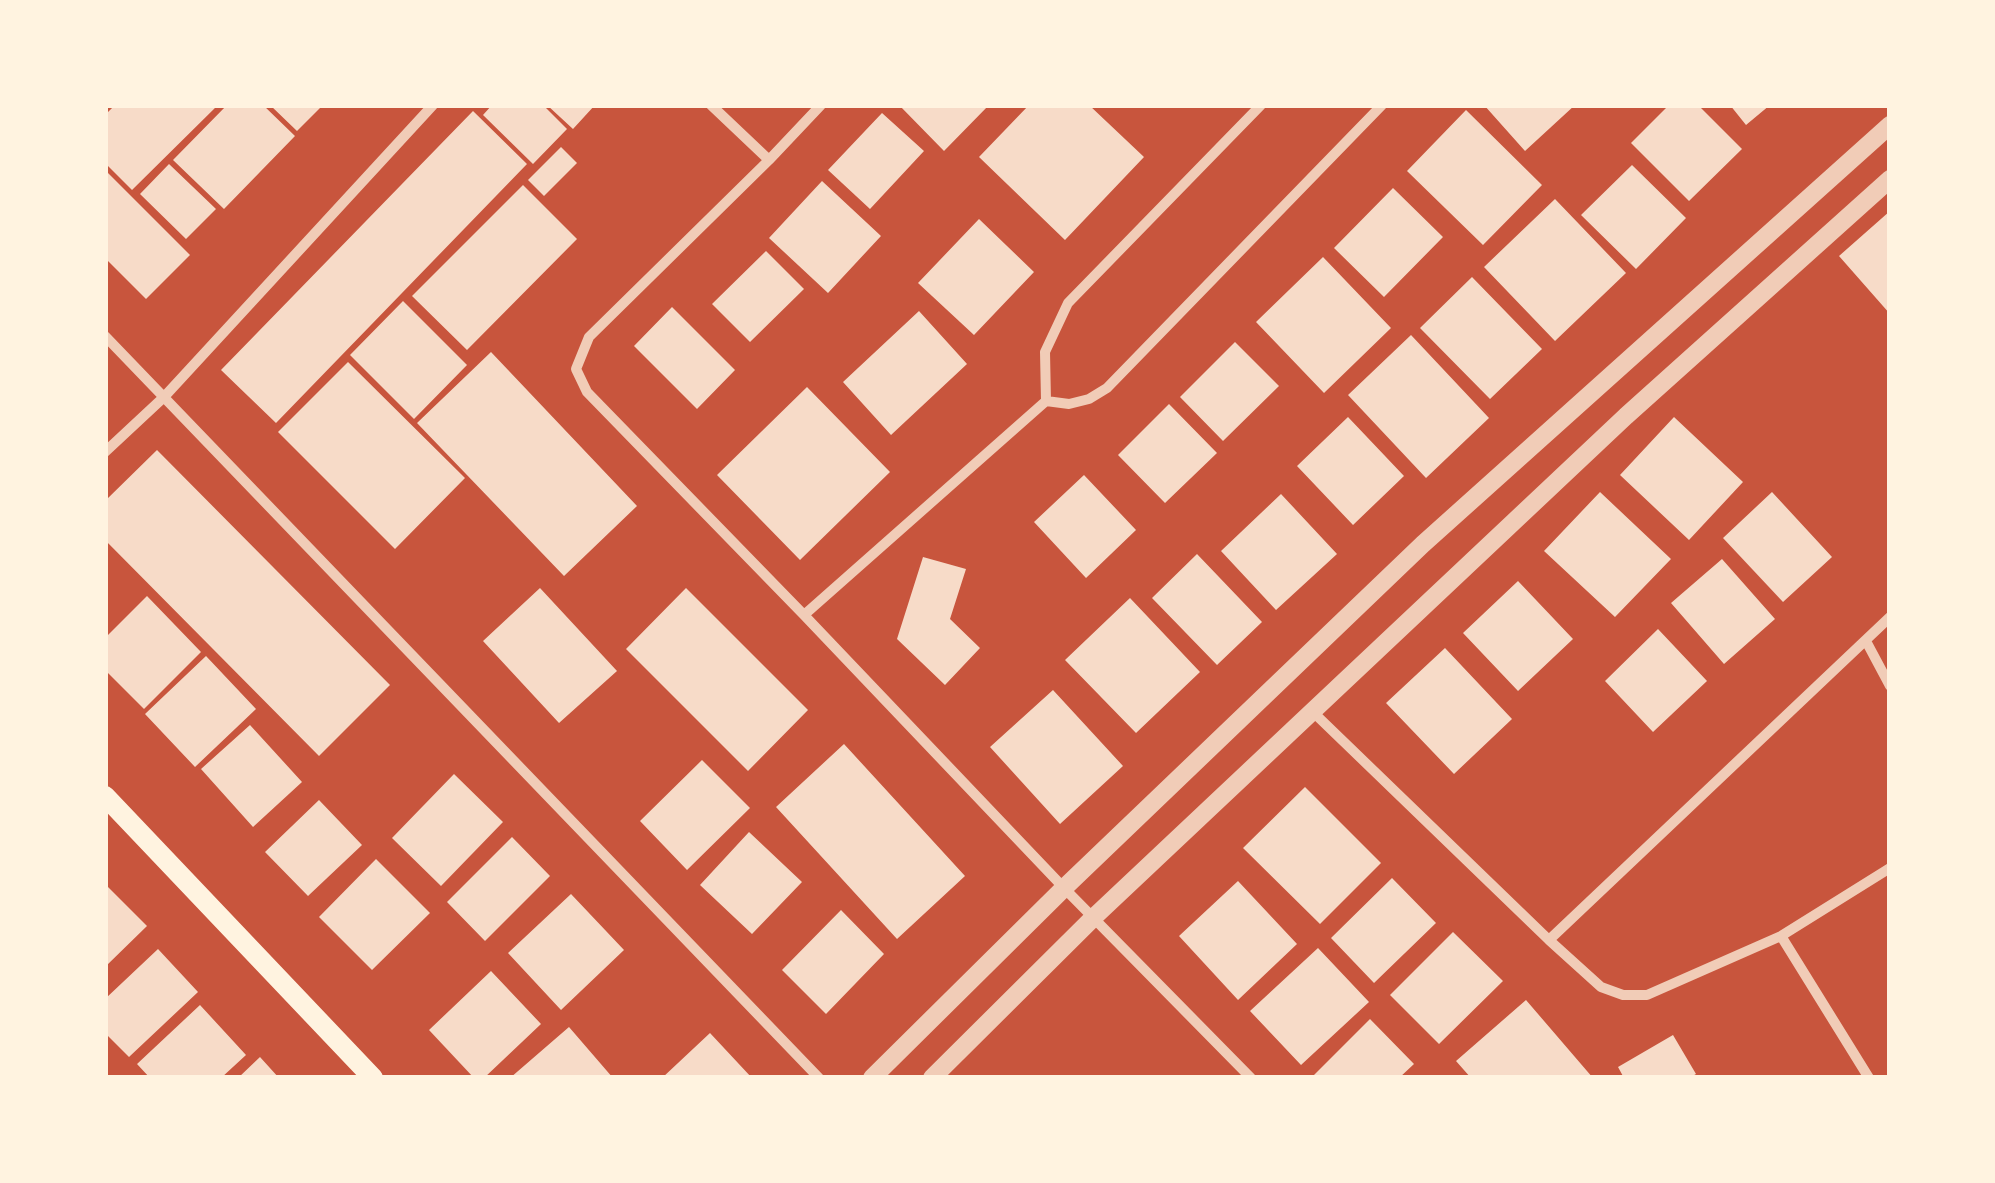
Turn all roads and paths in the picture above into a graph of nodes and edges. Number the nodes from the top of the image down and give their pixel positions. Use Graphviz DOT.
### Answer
graph roads {
  1 [pos="433,105"];
  2 [pos="711,105"];
  3 [pos="820,105"];
  4 [pos="1261,105"];
  5 [pos="1382,105"];
  6 [pos="1890,125"];
  7 [pos="769,160"];
  8 [pos="1890,179"];
  9 [pos="105,336"];
  10 [pos="164,397"];
  11 [pos="1046,401"];
  12 [pos="105,452"];
  13 [pos="804,615"];
  14 [pos="1890,617"];
  15 [pos="1866,641"];
  16 [pos="1890,686"];
  17 [pos="1314,712"];
  18 [pos="105,796"];
  19 [pos="1890,868"];
  20 [pos="1064,888"];
  21 [pos="1093,918"];
  22 [pos="1781,936"];
  23 [pos="1549,940"];
  24 [pos="374,1078"];
  25 [pos="819,1078"];
  26 [pos="872,1078"];
  27 [pos="932,1078"];
  28 [pos="1252,1078"];
  29 [pos="1868,1078"];
  1 -- 10 [label="street"];
  2 -- 7 [label="street"];
  3 -- 7 [label="street"];
  4 -- 11 [label="street"];
  5 -- 11 [label="street"];
  6 -- 20 [label="street"];
  7 -- 13 [label="street"];
  8 -- 17 [label="street"];
  9 -- 10 [label="street"];
  10 -- 12 [label="street"];
  10 -- 25 [label="street"];
  11 -- 13 [label="street"];
  13 -- 20 [label="street"];
  14 -- 15 [label="street"];
  15 -- 16 [label="street"];
  15 -- 23 [label="street"];
  17 -- 21 [label="street"];
  17 -- 23 [label="street"];
  18 -- 24 [label="main road"];
  19 -- 22 [label="street"];
  20 -- 21 [label="street"];
  20 -- 26 [label="street"];
  21 -- 27 [label="street"];
  21 -- 28 [label="street"];
  22 -- 23 [label="street"];
  22 -- 29 [label="street"];
}
